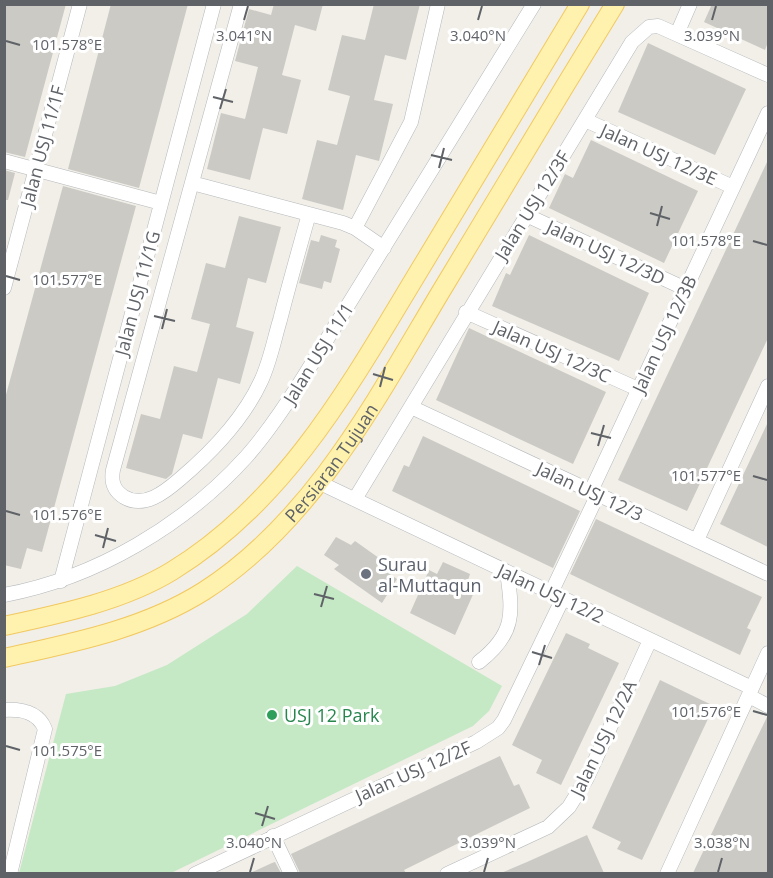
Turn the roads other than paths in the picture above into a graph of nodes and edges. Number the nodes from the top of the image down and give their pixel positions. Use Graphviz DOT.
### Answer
graph roads {
  1 [pos="80,4"];
  2 [pos="214,4"];
  3 [pos="241,4"];
  4 [pos="438,4"];
  5 [pos="534,4"];
  6 [pos="580,4"];
  7 [pos="615,4"];
  8 [pos="690,4"];
  9 [pos="677,34"];
  10 [pos="768,75"];
  11 [pos="768,113"];
  12 [pos="585,120"];
  13 [pos="4,160"];
  14 [pos="36,169"];
  15 [pos="192,183"];
  16 [pos="733,188"];
  17 [pos="161,203"];
  18 [pos="309,214"];
  19 [pos="526,215"];
  20 [pos="355,228"];
  21 [pos="384,248"];
  22 [pos="4,288"];
  23 [pos="686,289"];
  24 [pos="466,312"];
  25 [pos="768,386"];
  26 [pos="638,389"];
  27 [pos="411,407"];
  28 [pos="318,482"];
  29 [pos="594,493"];
  30 [pos="355,500"];
  31 [pos="697,540"];
  32 [pos="507,572"];
  33 [pos="768,574"];
  34 [pos="61,580"];
  35 [pos="4,595"];
  36 [pos="557,596"];
  37 [pos="4,626"];
  38 [pos="650,640"];
  39 [pos="768,653"];
  40 [pos="4,658"];
  41 [pos="478,662"];
  42 [pos="750,692"];
  43 [pos="768,706"];
  44 [pos="4,710"];
  45 [pos="273,836"];
  46 [pos="10,873"];
  47 [pos="195,873"];
  48 [pos="291,873"];
  49 [pos="447,873"];
  50 [pos="667,873"];
  1 -- 14 [label="street, Jalan USJ 11/1F"];
  2 -- 17 [label="street, Jalan USJ 11/1G"];
  3 -- 15 [label="street"];
  4 -- 20 [label="street"];
  5 -- 21 [label="street, Jalan USJ 11/1"];
  6 -- 37 [label="main road, Persiaran Tujuan"];
  7 -- 28 [label="main road, Persiaran Tujuan"];
  8 -- 9 [label="street"];
  9 -- 10 [label="street, Jalan USJ 12/3F"];
  9 -- 12 [label="street, Jalan USJ 12/3F"];
  11 -- 16 [label="street, Jalan USJ 12/3B"];
  12 -- 16 [label="street, Jalan USJ 12/3E"];
  12 -- 19 [label="street, Jalan USJ 12/3F"];
  13 -- 14 [label="street"];
  14 -- 17 [label="street"];
  14 -- 22 [label="street, Jalan USJ 11/1F"];
  15 -- 18 [label="street"];
  15 -- 18 [label="street"];
  16 -- 23 [label="street, Jalan USJ 12/3B"];
  17 -- 34 [label="street, Jalan USJ 11/1G"];
  18 -- 20 [label="street"];
  19 -- 23 [label="street, Jalan USJ 12/3D"];
  19 -- 24 [label="street, Jalan USJ 12/3F"];
  20 -- 21 [label="street"];
  21 -- 34 [label="street, Jalan USJ 11/1"];
  23 -- 26 [label="street, Jalan USJ 12/3B"];
  24 -- 26 [label="street, Jalan USJ 12/3C"];
  24 -- 27 [label="street, Jalan USJ 12/3F"];
  25 -- 31 [label="street"];
  26 -- 29 [label="street, Jalan USJ 12/3B"];
  27 -- 29 [label="street, Jalan USJ 12/3"];
  27 -- 30 [label="street, Jalan USJ 12/3F"];
  28 -- 30 [label="street, Jalan USJ 12/2"];
  28 -- 40 [label="main road, Persiaran Tujuan"];
  29 -- 31 [label="street, Jalan USJ 12/3"];
  29 -- 36 [label="street, Jalan USJ 12/3B"];
  30 -- 32 [label="street, Jalan USJ 12/2"];
  31 -- 33 [label="street, Jalan USJ 12/3"];
  32 -- 36 [label="street, Jalan USJ 12/2"];
  32 -- 41 [label="street"];
  34 -- 35 [label="street, Jalan USJ 11/1"];
  36 -- 38 [label="street, Jalan USJ 12/2"];
  36 -- 45 [label="street, Jalan USJ 12/2F"];
  38 -- 42 [label="street, Jalan USJ 12/2"];
  38 -- 49 [label="street, Jalan USJ 12/2A"];
  39 -- 42 [label="street"];
  42 -- 43 [label="street, Jalan USJ 12/2"];
  42 -- 50 [label="street"];
  44 -- 46 [label="street"];
  45 -- 47 [label="street, Jalan USJ 12/2F"];
  45 -- 48 [label="street"];
}
